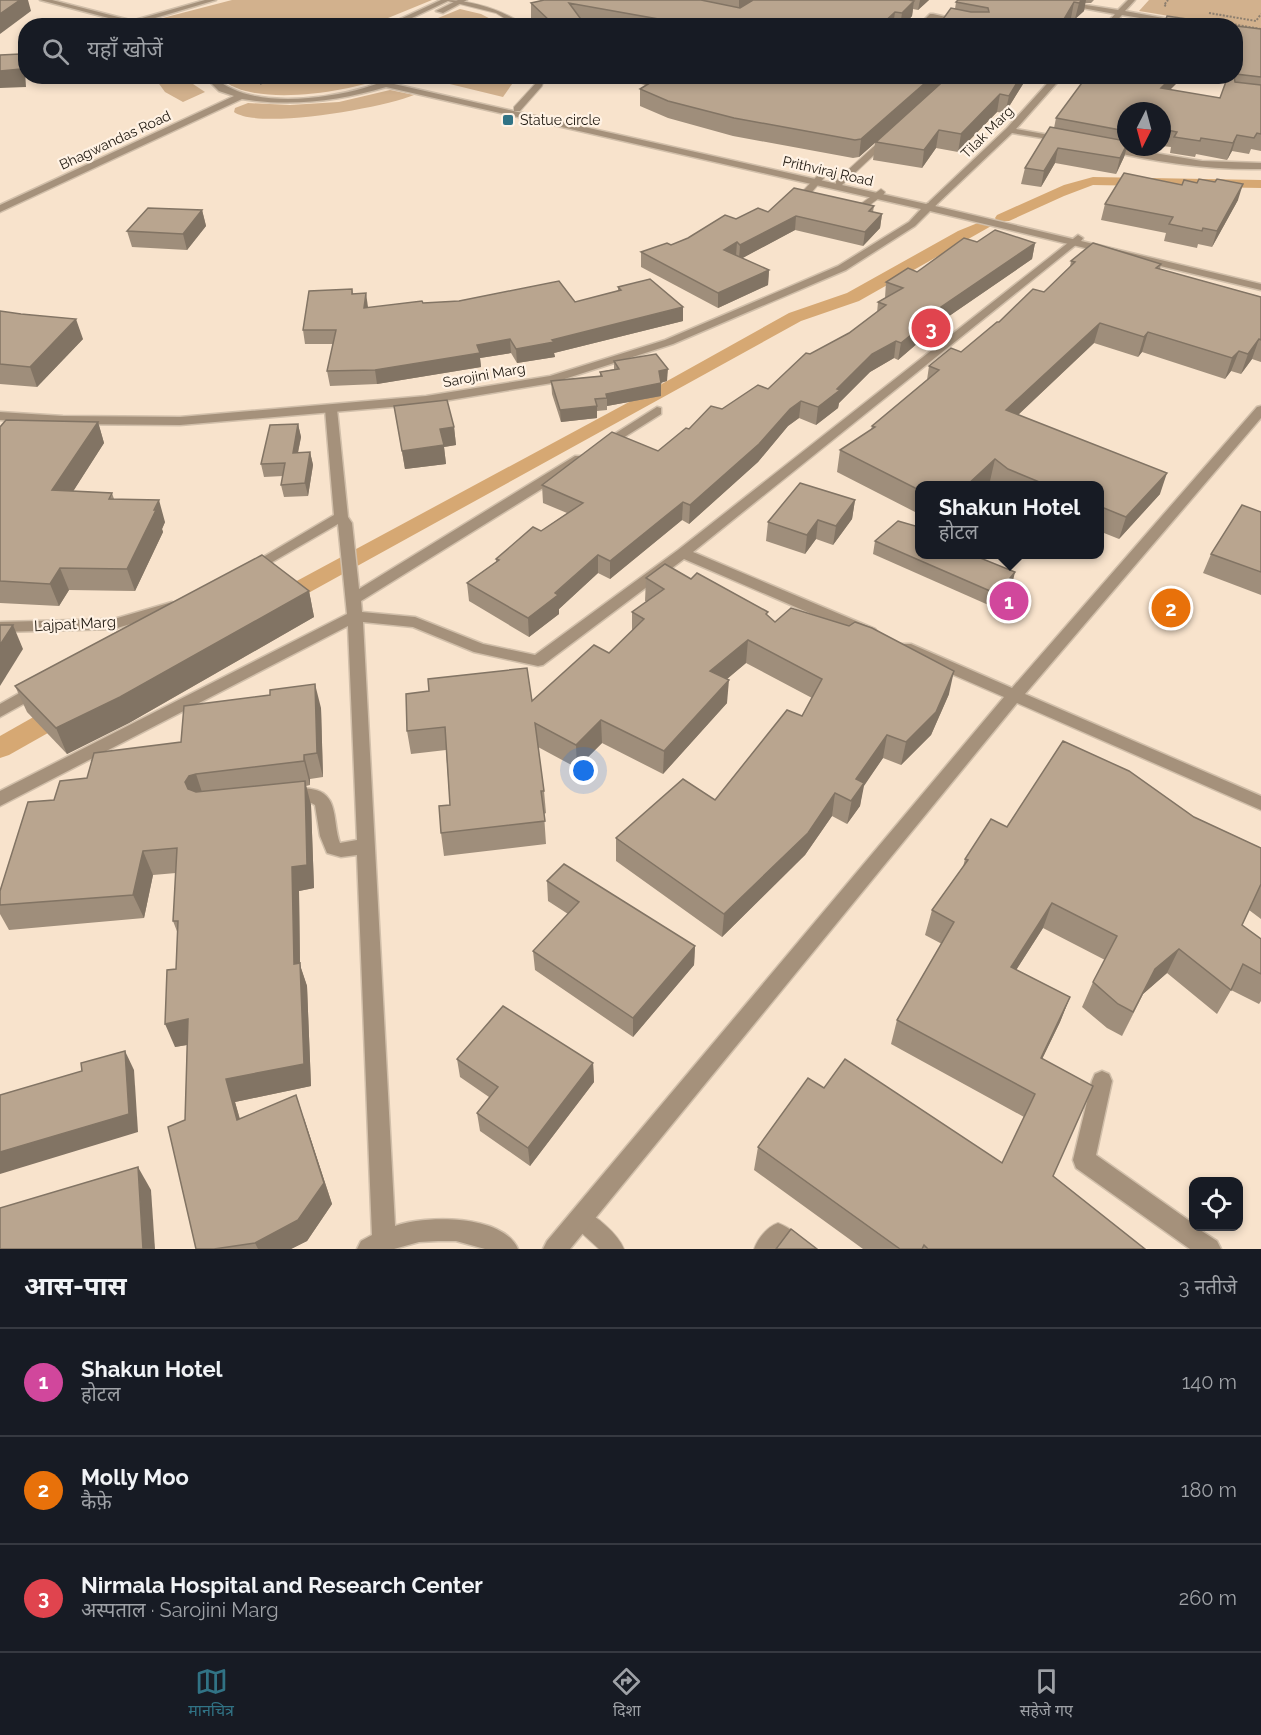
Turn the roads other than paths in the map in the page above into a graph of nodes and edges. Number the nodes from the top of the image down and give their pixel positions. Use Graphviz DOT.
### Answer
graph roads {
  1 [pos="43,0"];
  2 [pos="205,0"];
  3 [pos="447,0"];
  4 [pos="1041,0"];
  5 [pos="1132,0"];
  6 [pos="462,1"];
  7 [pos="1120,12"];
  8 [pos="922,14"];
  9 [pos="933,16"];
  10 [pos="116,18"];
  11 [pos="145,18"];
  12 [pos="406,18"];
  13 [pos="425,18"];
  14 [pos="509,18"];
  15 [pos="931,18"];
  16 [pos="943,18"];
  17 [pos="1114,18"];
  18 [pos="1156,18"];
  19 [pos="217,84"];
  20 [pos="423,84"];
  21 [pos="539,84"];
  22 [pos="1052,84"];
  23 [pos="389,85"];
  24 [pos="238,94"];
  25 [pos="517,109"];
  26 [pos="1010,130"];
  27 [pos="891,136"];
  28 [pos="1079,143"];
  29 [pos="1102,147"];
  30 [pos="1261,166"];
  31 [pos="818,180"];
  32 [pos="838,183"];
  33 [pos="879,194"];
  34 [pos="0,201"];
  35 [pos="831,202"];
  36 [pos="842,204"];
  37 [pos="930,206"];
  38 [pos="0,209"];
  39 [pos="1076,239"];
  40 [pos="1261,280"];
  41 [pos="1261,287"];
  42 [pos="331,409"];
  43 [pos="1261,410"];
  44 [pos="657,411"];
  45 [pos="0,416"];
  46 [pos="343,520"];
  47 [pos="683,553"];
  48 [pos="232,578"];
  49 [pos="353,599"];
  50 [pos="183,602"];
  51 [pos="132,619"];
  52 [pos="0,627"];
  53 [pos="111,640"];
  54 [pos="48,682"];
  55 [pos="1016,694"];
  56 [pos="0,711"];
  57 [pos="272,798"];
  58 [pos="0,799"];
  59 [pos="1261,803"];
  60 [pos="366,846"];
  61 [pos="1102,1081"];
  62 [pos="581,1218"];
  63 [pos="376,1244"];
  64 [pos="506,1249"];
  65 [pos="555,1249"];
  66 [pos="614,1249"];
  67 [pos="764,1249"];
  68 [pos="797,1249"];
  69 [pos="1209,1249"];
  1 -- 10 [label="street"];
  2 -- 11 [label="street"];
  3 -- 6 [label="lane"];
  3 -- 12 [label="street"];
  4 -- 7 [label="street"];
  5 -- 7 [label="street"];
  6 -- 13 [label="street"];
  6 -- 14 [label="lane"];
  7 -- 17 [label="street"];
  7 -- 18 [label="street"];
  8 -- 9 [label="street"];
  9 -- 15 [label="street"];
  9 -- 16 [label="street"];
  19 -- 24 [label="street"];
  20 -- 25 [label="street, Prithviraj Road"];
  21 -- 25 [label="lane"];
  22 -- 26 [label="street, Tilak Marg"];
  23 -- 24 [label="street"];
  23 -- 31 [label="street, Prithviraj Road"];
  24 -- 34 [label="street, Bhagwandas Road"];
  24 -- 38 [label="street, Bhagwandas Road"];
  25 -- 31 [label="street, Prithviraj Road"];
  26 -- 28 [label="street"];
  26 -- 37 [label="street, Tilak Marg"];
  27 -- 32 [label="lane"];
  29 -- 30 [label="street"];
  31 -- 32 [label="street, Prithviraj Road"];
  31 -- 33 [label="street, Prithviraj Road"];
  31 -- 35 [label="lane"];
  32 -- 33 [label="street, Prithviraj Road"];
  33 -- 36 [label="lane"];
  33 -- 37 [label="street, Prithviraj Road"];
  37 -- 39 [label="street, Prithviraj Road"];
  37 -- 42 [label="street, Sarojini Marg"];
  39 -- 40 [label="street, Prithviraj Road"];
  39 -- 41 [label="street, Prithviraj Road"];
  39 -- 47 [label="street"];
  42 -- 45 [label="street, Sarojini Marg"];
  42 -- 46 [label="street"];
  43 -- 55 [label="street"];
  44 -- 49 [label="street"];
  46 -- 48 [label="street"];
  46 -- 49 [label="street"];
  47 -- 49 [label="street"];
  47 -- 55 [label="street"];
  49 -- 58 [label="street"];
  49 -- 60 [label="street"];
  50 -- 51 [label="street, Lajpat Marg"];
  51 -- 52 [label="street, Lajpat Marg"];
  51 -- 53 [label="street"];
  54 -- 56 [label="street"];
  55 -- 59 [label="street"];
  55 -- 62 [label="street"];
  57 -- 60 [label="street"];
  60 -- 63 [label="street"];
  61 -- 69 [label="street"];
  62 -- 65 [label="street"];
  62 -- 66 [label="lane"];
  63 -- 64 [label="street"];
  67 -- 68 [label="lane"];
}
